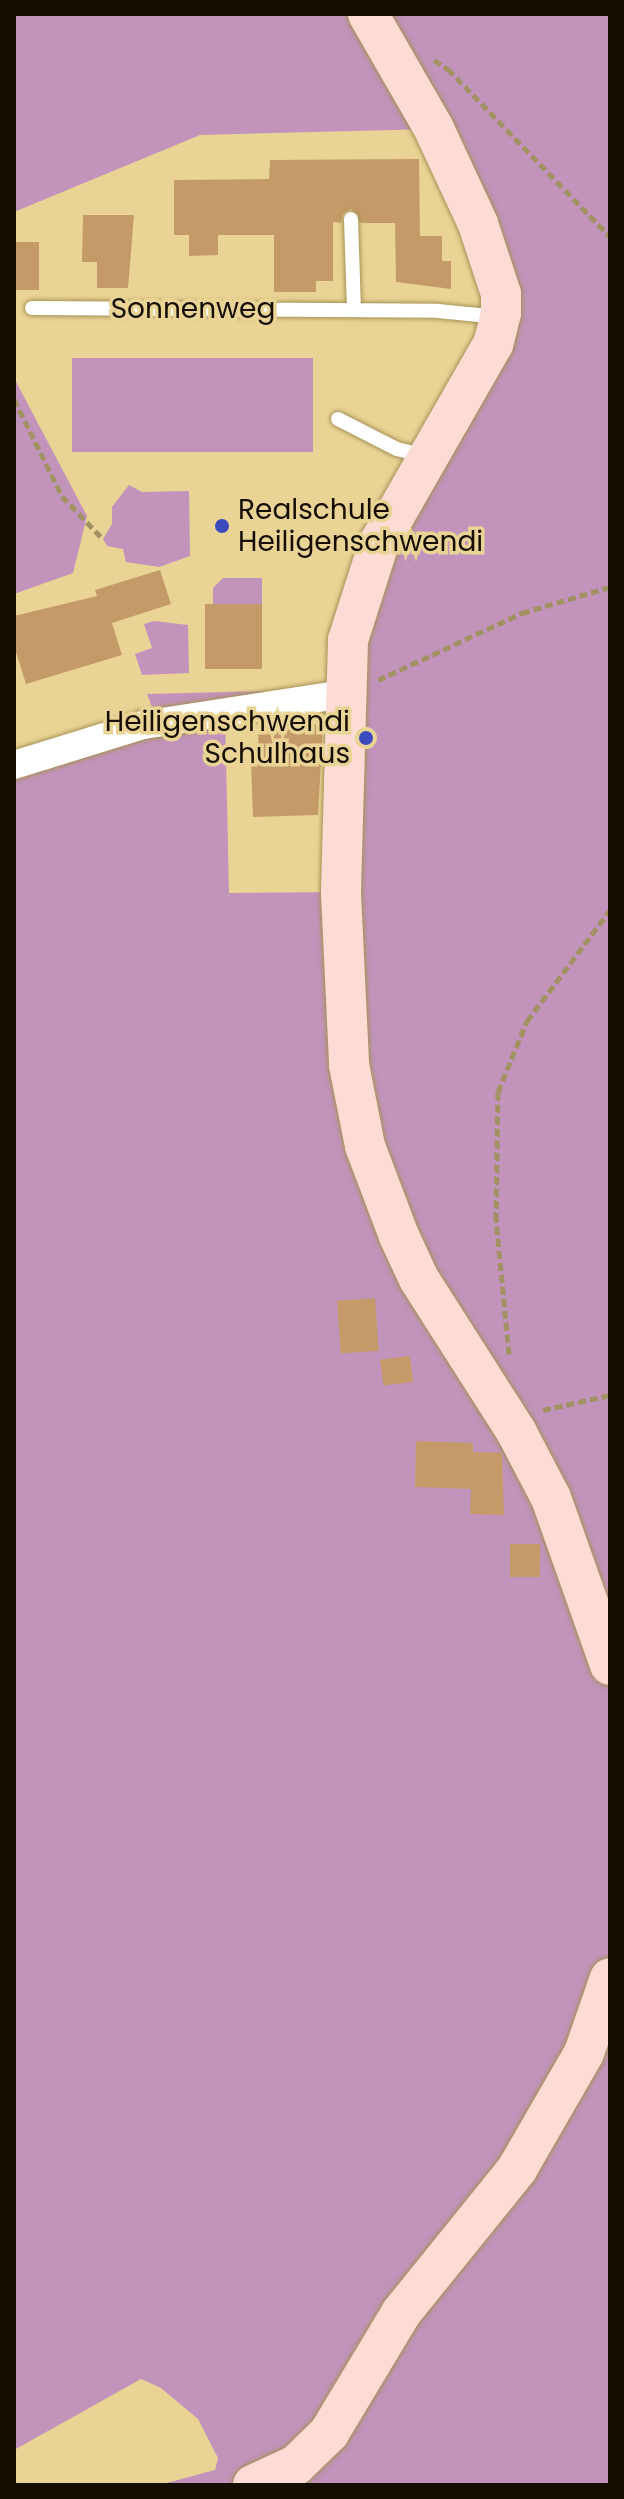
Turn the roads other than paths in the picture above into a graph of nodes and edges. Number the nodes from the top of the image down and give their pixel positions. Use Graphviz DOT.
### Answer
graph roads {
  1 [pos="368,14"];
  2 [pos="351,219"];
  3 [pos="32,308"];
  4 [pos="354,310"];
  5 [pos="500,317"];
  6 [pos="338,419"];
  7 [pos="427,457"];
  8 [pos="344,687"];
  9 [pos="14,765"];
  10 [pos="610,1665"];
  11 [pos="610,1978"];
  12 [pos="253,2485"];
  1 -- 5 [label="street"];
  2 -- 4 [label="lane"];
  3 -- 4 [label="lane, Sonnenweg"];
  4 -- 5 [label="lane, Sonnenweg"];
  5 -- 7 [label="street"];
  6 -- 7 [label="lane"];
  7 -- 8 [label="street"];
  8 -- 9 [label="street"];
  8 -- 10 [label="street"];
  11 -- 12 [label="street"];
}
